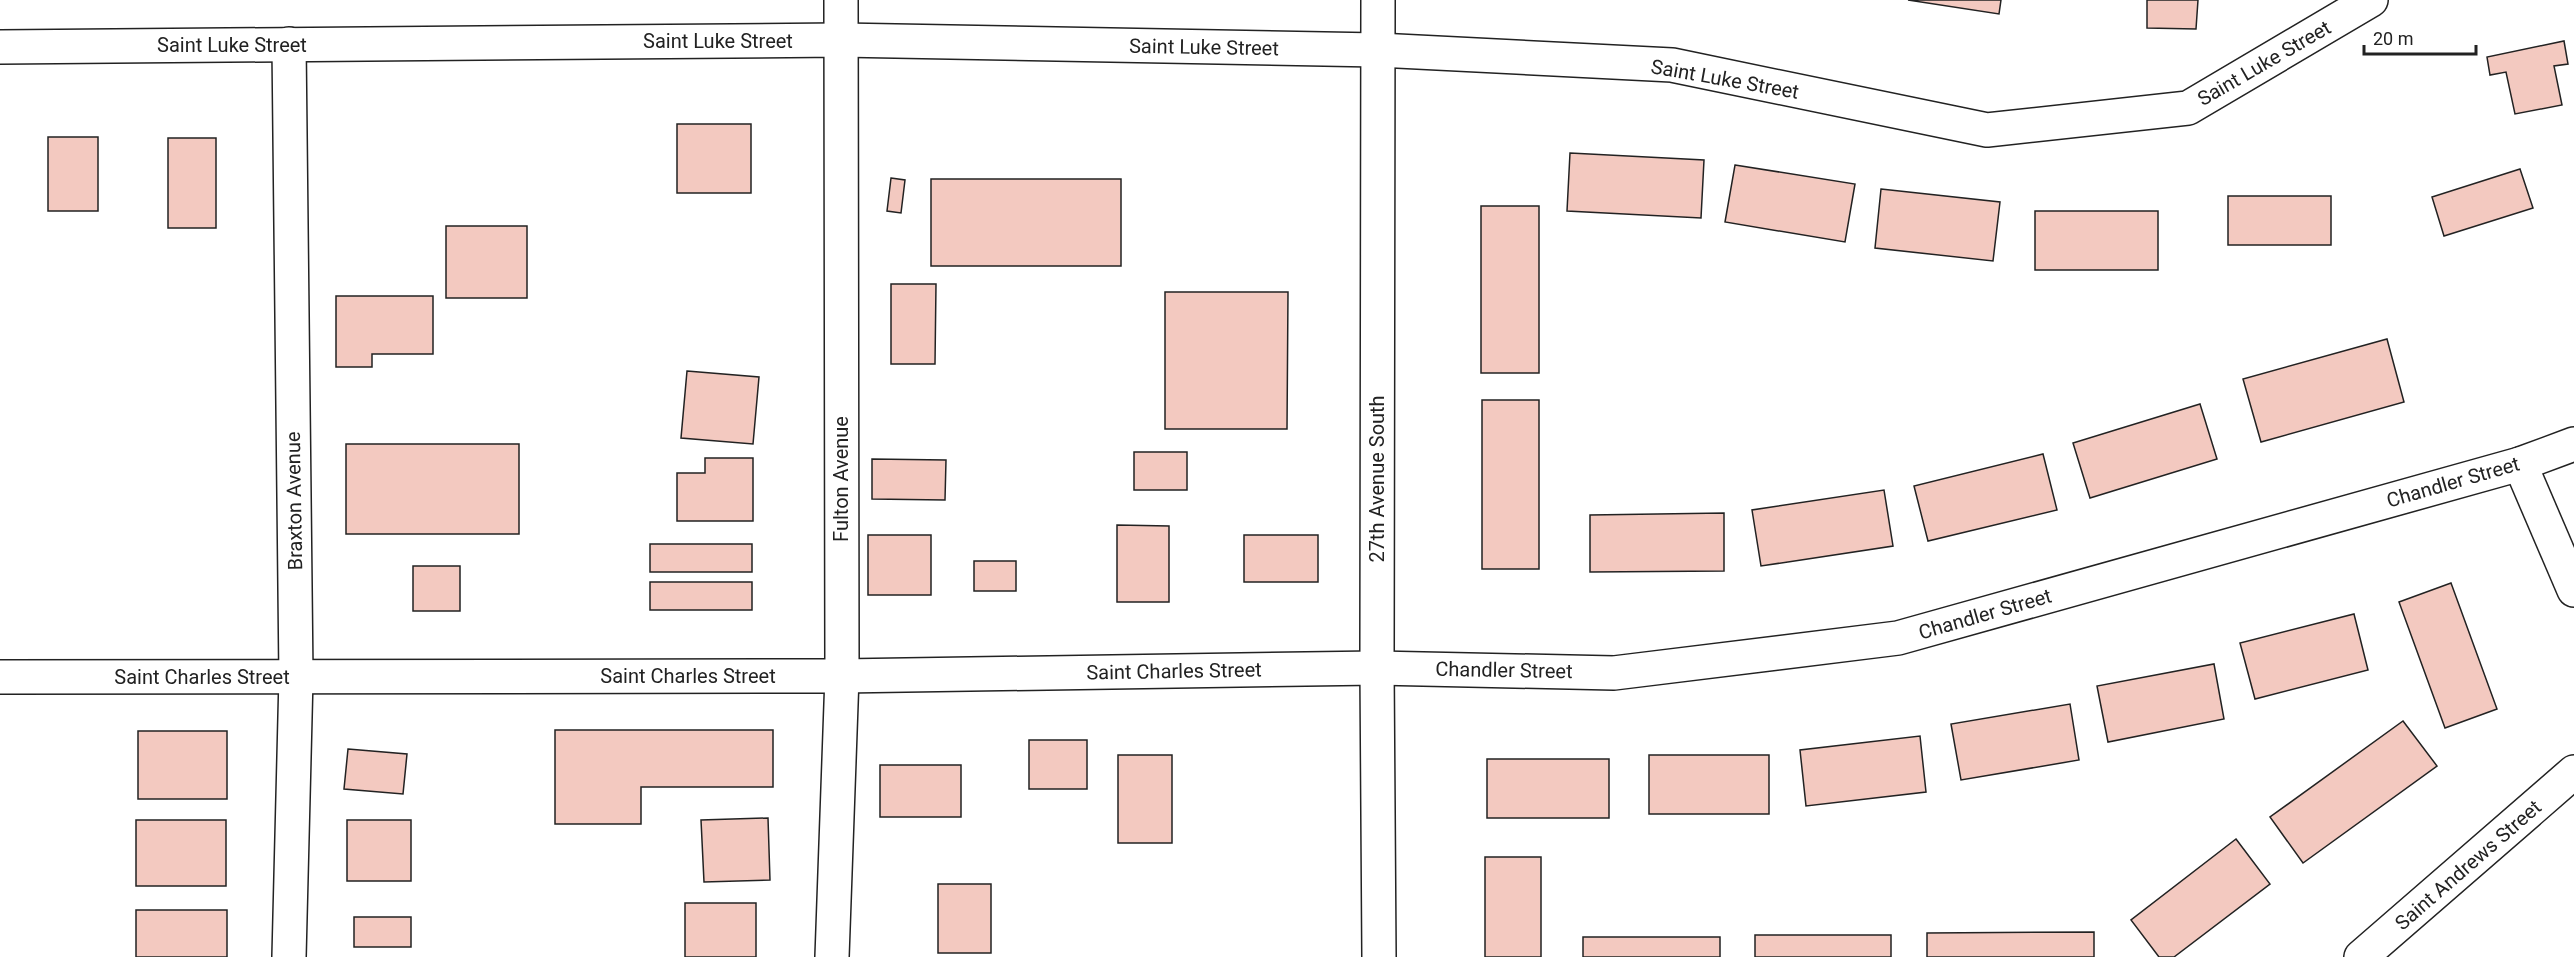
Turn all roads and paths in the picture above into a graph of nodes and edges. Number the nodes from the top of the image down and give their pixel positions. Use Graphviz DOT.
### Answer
graph roads {
  1 [pos="841,0"];
  2 [pos="1378,0"];
  3 [pos="2371,0"];
  4 [pos="841,40"];
  5 [pos="290,44"];
  6 [pos="0,47"];
  7 [pos="1378,50"];
  8 [pos="2574,444"];
  9 [pos="2520,464"];
  10 [pos="2574,590"];
  11 [pos="1377,668"];
  12 [pos="842,676"];
  13 [pos="0,677"];
  14 [pos="296,677"];
  15 [pos="2574,772"];
  16 [pos="289,957"];
  17 [pos="832,957"];
  18 [pos="1379,957"];
  19 [pos="2361,957"];
  1 -- 4 [label="street, Fulton Avenue"];
  2 -- 7 [label="street, 27th Avenue South"];
  3 -- 7 [label="street, Saint Luke Street"];
  4 -- 5 [label="street, Saint Luke Street"];
  4 -- 7 [label="street, Saint Luke Street"];
  4 -- 12 [label="street, Fulton Avenue"];
  5 -- 6 [label="street, Saint Luke Street"];
  5 -- 14 [label="street, Braxton Avenue"];
  7 -- 11 [label="street, 27th Avenue South"];
  8 -- 9 [label="street, Chandler Street"];
  9 -- 10 [label="street"];
  9 -- 11 [label="street, Chandler Street"];
  11 -- 12 [label="street, Saint Charles Street"];
  11 -- 18 [label="street, 27th Avenue South"];
  12 -- 14 [label="street, Saint Charles Street"];
  12 -- 17 [label="street, Fulton Avenue"];
  13 -- 14 [label="street, Saint Charles Street"];
  14 -- 16 [label="street, Braxton Avenue"];
  15 -- 19 [label="street, Saint Andrews Street"];
}
